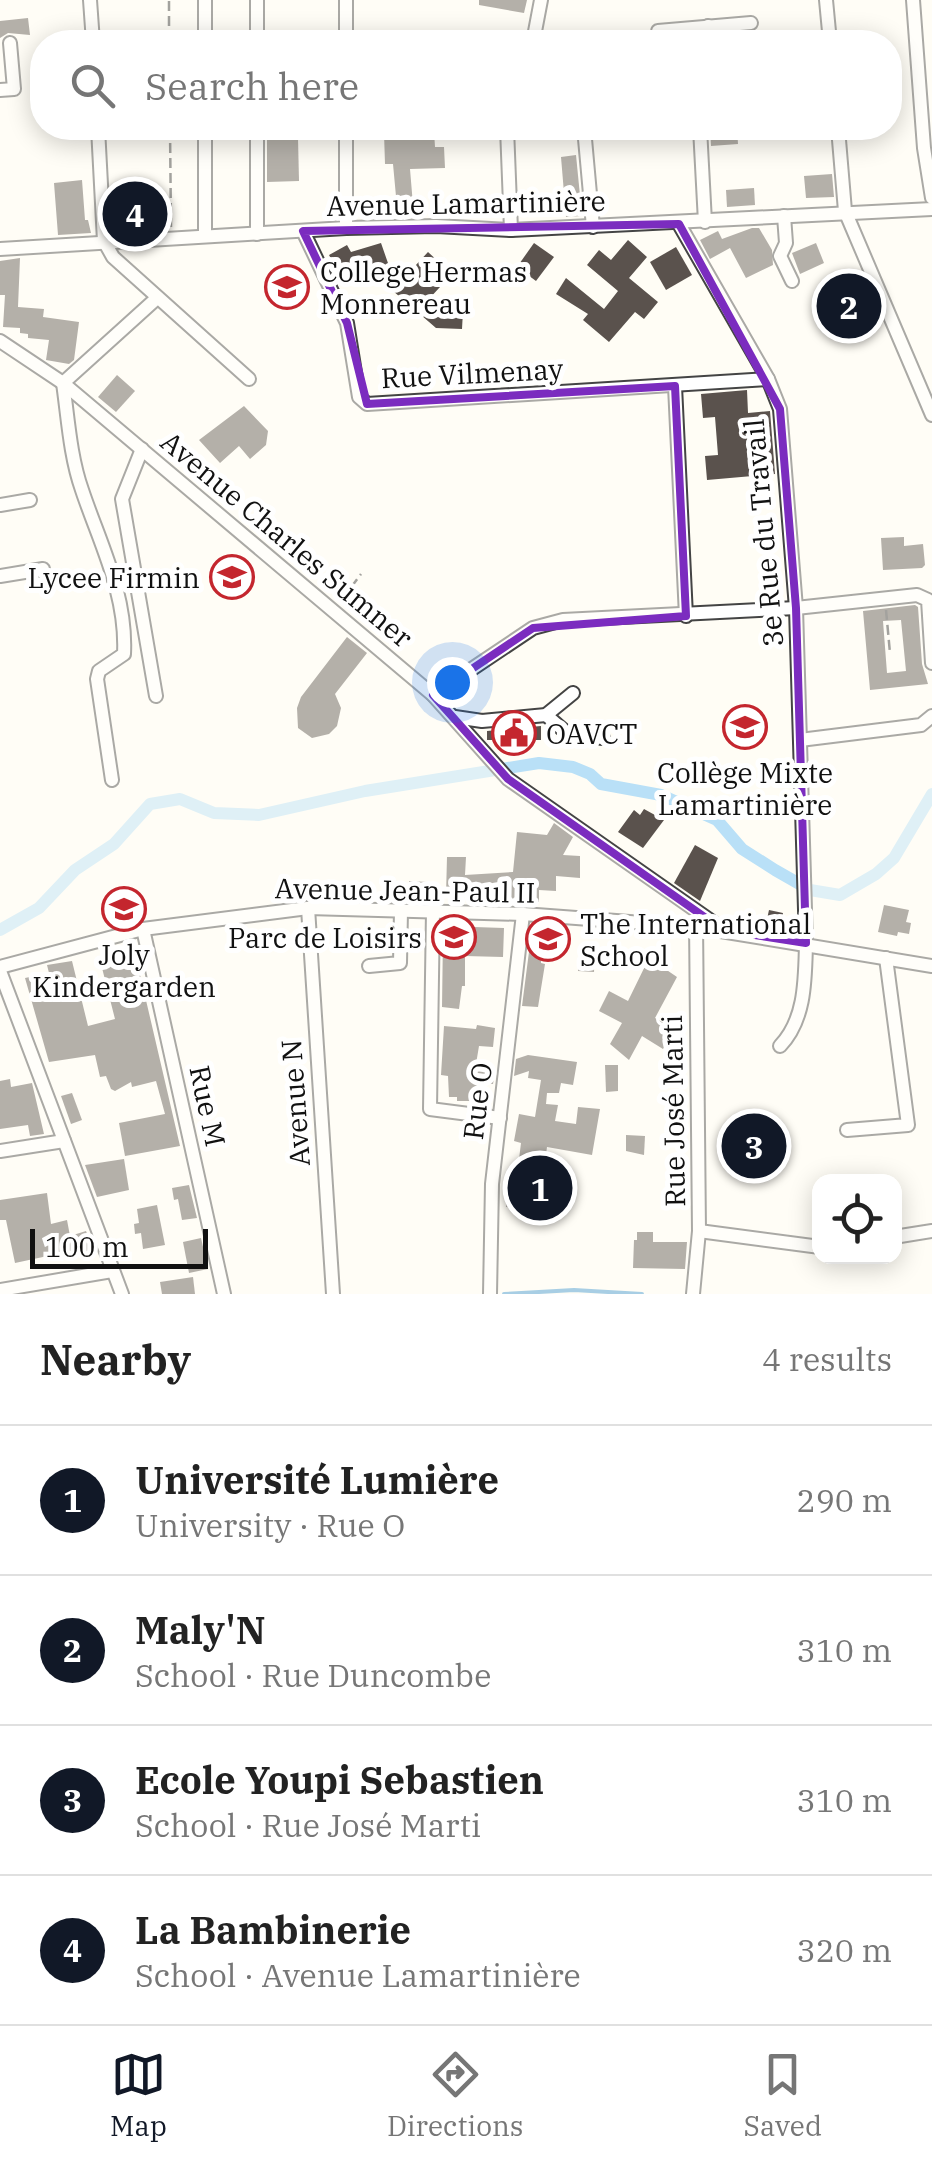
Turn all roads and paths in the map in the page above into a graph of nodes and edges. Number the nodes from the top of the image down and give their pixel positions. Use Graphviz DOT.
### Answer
graph roads {
  1 [pos="90,0"];
  2 [pos="205,0"];
  3 [pos="257,0"];
  4 [pos="346,0"];
  5 [pos="541,0"];
  6 [pos="826,0"];
  7 [pos="912,0"];
  8 [pos="169,2"];
  9 [pos="751,22"];
  10 [pos="708,26"];
  11 [pos="92,30"];
  12 [pos="170,30"];
  13 [pos="205,30"];
  14 [pos="257,30"];
  15 [pos="346,30"];
  16 [pos="535,30"];
  17 [pos="668,30"];
  18 [pos="707,30"];
  19 [pos="829,30"];
  20 [pos="10,42"];
  21 [pos="0,90"];
  22 [pos="99,140"];
  23 [pos="170,140"];
  24 [pos="205,140"];
  25 [pos="257,140"];
  26 [pos="346,140"];
  27 [pos="507,140"];
  28 [pos="585,140"];
  29 [pos="701,140"];
  30 [pos="839,140"];
  31 [pos="932,198"];
  32 [pos="932,209"];
  33 [pos="845,211"];
  34 [pos="784,216"];
  35 [pos="704,222"];
  36 [pos="678,224"];
  37 [pos="593,227"];
  38 [pos="346,228"];
  39 [pos="510,230"];
  40 [pos="303,231"];
  41 [pos="257,234"];
  42 [pos="205,236"];
  43 [pos="171,238"];
  44 [pos="104,241"];
  45 [pos="0,250"];
  46 [pos="792,281"];
  47 [pos="158,298"];
  48 [pos="0,341"];
  49 [pos="249,379"];
  50 [pos="768,379"];
  51 [pos="63,383"];
  52 [pos="675,386"];
  53 [pos="932,415"];
  54 [pos="142,449"];
  55 [pos="30,500"];
  56 [pos="0,505"];
  57 [pos="43,569"];
  58 [pos="361,574"];
  59 [pos="0,576"];
  60 [pos="884,598"];
  61 [pos="796,608"];
  62 [pos="686,616"];
  63 [pos="342,618"];
  64 [pos="890,653"];
  65 [pos="932,663"];
  66 [pos="573,694"];
  67 [pos="433,695"];
  68 [pos="156,696"];
  69 [pos="546,715"];
  70 [pos="932,716"];
  71 [pos="455,717"];
  72 [pos="603,738"];
  73 [pos="800,740"];
  74 [pos="112,780"];
  75 [pos="308,908"];
  76 [pos="695,910"];
  77 [pos="401,912"];
  78 [pos="433,912"];
  79 [pos="524,914"];
  80 [pos="696,926"];
  81 [pos="143,929"];
  82 [pos="723,930"];
  83 [pos="806,944"];
  84 [pos="886,958"];
  85 [pos="369,966"];
  86 [pos="932,966"];
  87 [pos="0,969"];
  88 [pos="780,1046"];
  89 [pos="500,1118"];
  90 [pos="847,1130"];
  91 [pos="64,1142"];
  92 [pos="0,1151"];
  93 [pos="699,1231"];
  94 [pos="932,1231"];
  95 [pos="902,1236"];
  96 [pos="812,1246"];
  97 [pos="112,1271"];
  98 [pos="490,1287"];
  99 [pos="0,1290"];
  100 [pos="122,1294"];
  101 [pos="224,1294"];
  102 [pos="332,1294"];
  103 [pos="693,1294"];
  1 -- 11 [label="street"];
  2 -- 13 [label="street"];
  3 -- 14 [label="street"];
  4 -- 15 [label="street"];
  5 -- 16 [label="street"];
  6 -- 19 [label="street"];
  7 -- 31 [label="street"];
  8 -- 12 [label="path"];
  9 -- 10 [label="street"];
  10 -- 17 [label="street"];
  10 -- 18 [label="street"];
  20 -- 21 [label="street"];
  22 -- 44 [label="street"];
  23 -- 43 [label="path"];
  24 -- 42 [label="street"];
  25 -- 41 [label="street"];
  26 -- 38 [label="street"];
  27 -- 39 [label="street"];
  28 -- 37 [label="street"];
  29 -- 35 [label="street"];
  30 -- 33 [label="street"];
  32 -- 33 [label="street, Avenue Lamartinière"];
  33 -- 34 [label="street, Avenue Lamartinière"];
  33 -- 53 [label="street"];
  34 -- 35 [label="street, Avenue Lamartinière"];
  34 -- 46 [label="street"];
  35 -- 36 [label="street, Avenue Lamartinière"];
  36 -- 37 [label="street, Avenue Lamartinière"];
  36 -- 50 [label="street, 3e Rue du Travail"];
  37 -- 39 [label="street, Avenue Lamartinière"];
  38 -- 39 [label="street, Avenue Lamartinière"];
  38 -- 40 [label="street, Avenue Lamartinière"];
  40 -- 41 [label="street, Avenue Lamartinière"];
  40 -- 52 [label="street, Rue Vilmenay"];
  41 -- 42 [label="street, Avenue Lamartinière"];
  42 -- 43 [label="street, Avenue Lamartinière"];
  43 -- 44 [label="street, Avenue Lamartinière"];
  44 -- 45 [label="street, Avenue Lamartinière"];
  44 -- 47 [label="street"];
  47 -- 49 [label="street"];
  47 -- 51 [label="street"];
  48 -- 51 [label="street, Avenue Charles Sumner"];
  50 -- 52 [label="street, Rue Vilmenay"];
  50 -- 61 [label="street, 3e Rue du Travail"];
  51 -- 54 [label="street, Avenue Charles Sumner"];
  51 -- 74 [label="street"];
  52 -- 62 [label="street"];
  54 -- 63 [label="street, Avenue Charles Sumner"];
  54 -- 68 [label="street"];
  55 -- 56 [label="street"];
  57 -- 59 [label="street"];
  58 -- 63 [label="path"];
  60 -- 61 [label="street"];
  60 -- 64 [label="path"];
  60 -- 65 [label="street"];
  61 -- 62 [label="street"];
  61 -- 73 [label="street, 3e Rue du Travail"];
  62 -- 67 [label="street"];
  63 -- 67 [label="street, Avenue Charles Sumner"];
  66 -- 69 [label="street"];
  67 -- 71 [label="street, Avenue Charles Sumner"];
  69 -- 71 [label="street"];
  69 -- 72 [label="street"];
  70 -- 73 [label="street"];
  71 -- 76 [label="street, Avenue Charles Sumner"];
  73 -- 83 [label="street, 3e Rue du Travail"];
  75 -- 77 [label="street, Avenue Jean-Paul II"];
  75 -- 81 [label="street, Avenue Jean-Paul II"];
  75 -- 102 [label="street, Avenue N"];
  76 -- 80 [label="street, Rue José Marti"];
  76 -- 82 [label="street, Avenue Charles Sumner"];
  77 -- 78 [label="street, Avenue Jean-Paul II"];
  77 -- 85 [label="street"];
  78 -- 79 [label="street, Avenue Jean-Paul II"];
  78 -- 89 [label="street"];
  79 -- 80 [label="street, Avenue Jean-Paul II"];
  79 -- 89 [label="street, Rue O"];
  80 -- 82 [label="street, Avenue Jean-Paul II"];
  80 -- 93 [label="street, Rue José Marti"];
  81 -- 87 [label="street, Avenue Jean-Paul II"];
  81 -- 101 [label="street, Rue M"];
  82 -- 83 [label="street, Avenue Jean-Paul II"];
  83 -- 84 [label="street, Avenue Jean-Paul II"];
  83 -- 88 [label="street, 3e Rue du Travail"];
  84 -- 86 [label="street, Avenue Jean-Paul II"];
  84 -- 90 [label="street"];
  87 -- 91 [label="street"];
  89 -- 98 [label="street, Rue O"];
  91 -- 92 [label="street"];
  91 -- 97 [label="street"];
  93 -- 96 [label="street"];
  93 -- 103 [label="street, Rue José Marti"];
  94 -- 95 [label="street"];
  97 -- 99 [label="street"];
  97 -- 100 [label="street"];
}
